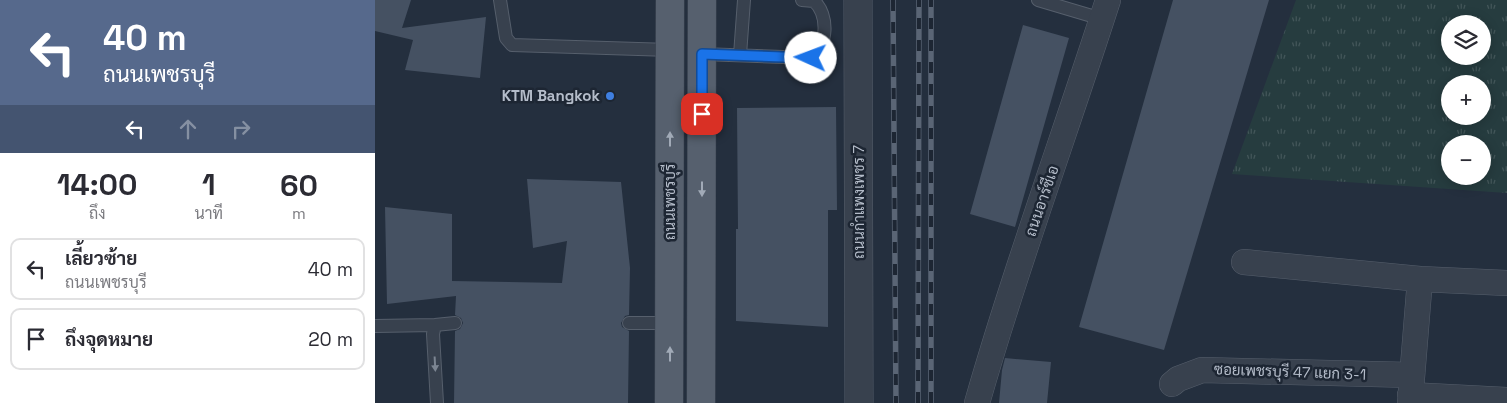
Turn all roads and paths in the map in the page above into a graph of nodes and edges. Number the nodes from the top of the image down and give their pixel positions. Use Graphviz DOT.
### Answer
graph roads {
  1 [pos="501,0"];
  2 [pos="670,0"];
  3 [pos="702,0"];
  4 [pos="744,0"];
  5 [pos="803,0"];
  6 [pos="858,0"];
  7 [pos="1046,1"];
  8 [pos="1105,10"];
  9 [pos="670,50"];
  10 [pos="702,54"];
  11 [pos="740,55"];
  12 [pos="1244,262"];
  13 [pos="1420,279"];
  14 [pos="1507,283"];
  15 [pos="701,309"];
  16 [pos="670,315"];
  17 [pos="455,323"];
  18 [pos="629,323"];
  19 [pos="435,325"];
  20 [pos="375,326"];
  21 [pos="1172,384"];
  22 [pos="1411,391"];
  23 [pos="1507,400"];
  24 [pos="437,403"];
  25 [pos="669,403"];
  26 [pos="701,403"];
  27 [pos="859,403"];
  28 [pos="977,403"];
  1 -- 9 [label="lane"];
  2 -- 9 [label="main road, ถนนเพชรบุรี"];
  3 -- 10 [label="main road"];
  4 -- 11 [label="lane"];
  5 -- 11 [label="lane"];
  6 -- 27 [label="street, ถนนกำแพงเพชร 7"];
  7 -- 8 [label="lane"];
  8 -- 28 [label="street, ถนนอาร์ซีเอ"];
  16 -- 9 [label="main road, ถนนเพชรบุรี, one-way"];
  10 -- 11 [label="lane"];
  10 -- 15 [label="main road, one-way"];
  12 -- 13 [label="street"];
  13 -- 14 [label="street"];
  13 -- 22 [label="street"];
  15 -- 16 [label="main road"];
  15 -- 26 [label="main road"];
  16 -- 18 [label="lane"];
  25 -- 16 [label="main road, ถนนเพชรบุรี, one-way"];
  17 -- 19 [label="lane"];
  19 -- 20 [label="lane"];
  19 -- 24 [label="lane, one-way"];
  21 -- 22 [label="street, ซอยเพชรบุรี 47 แยก 3-1"];
  22 -- 23 [label="street, ซอยเพชรบุรี 47 แยก 3-1"];
}
